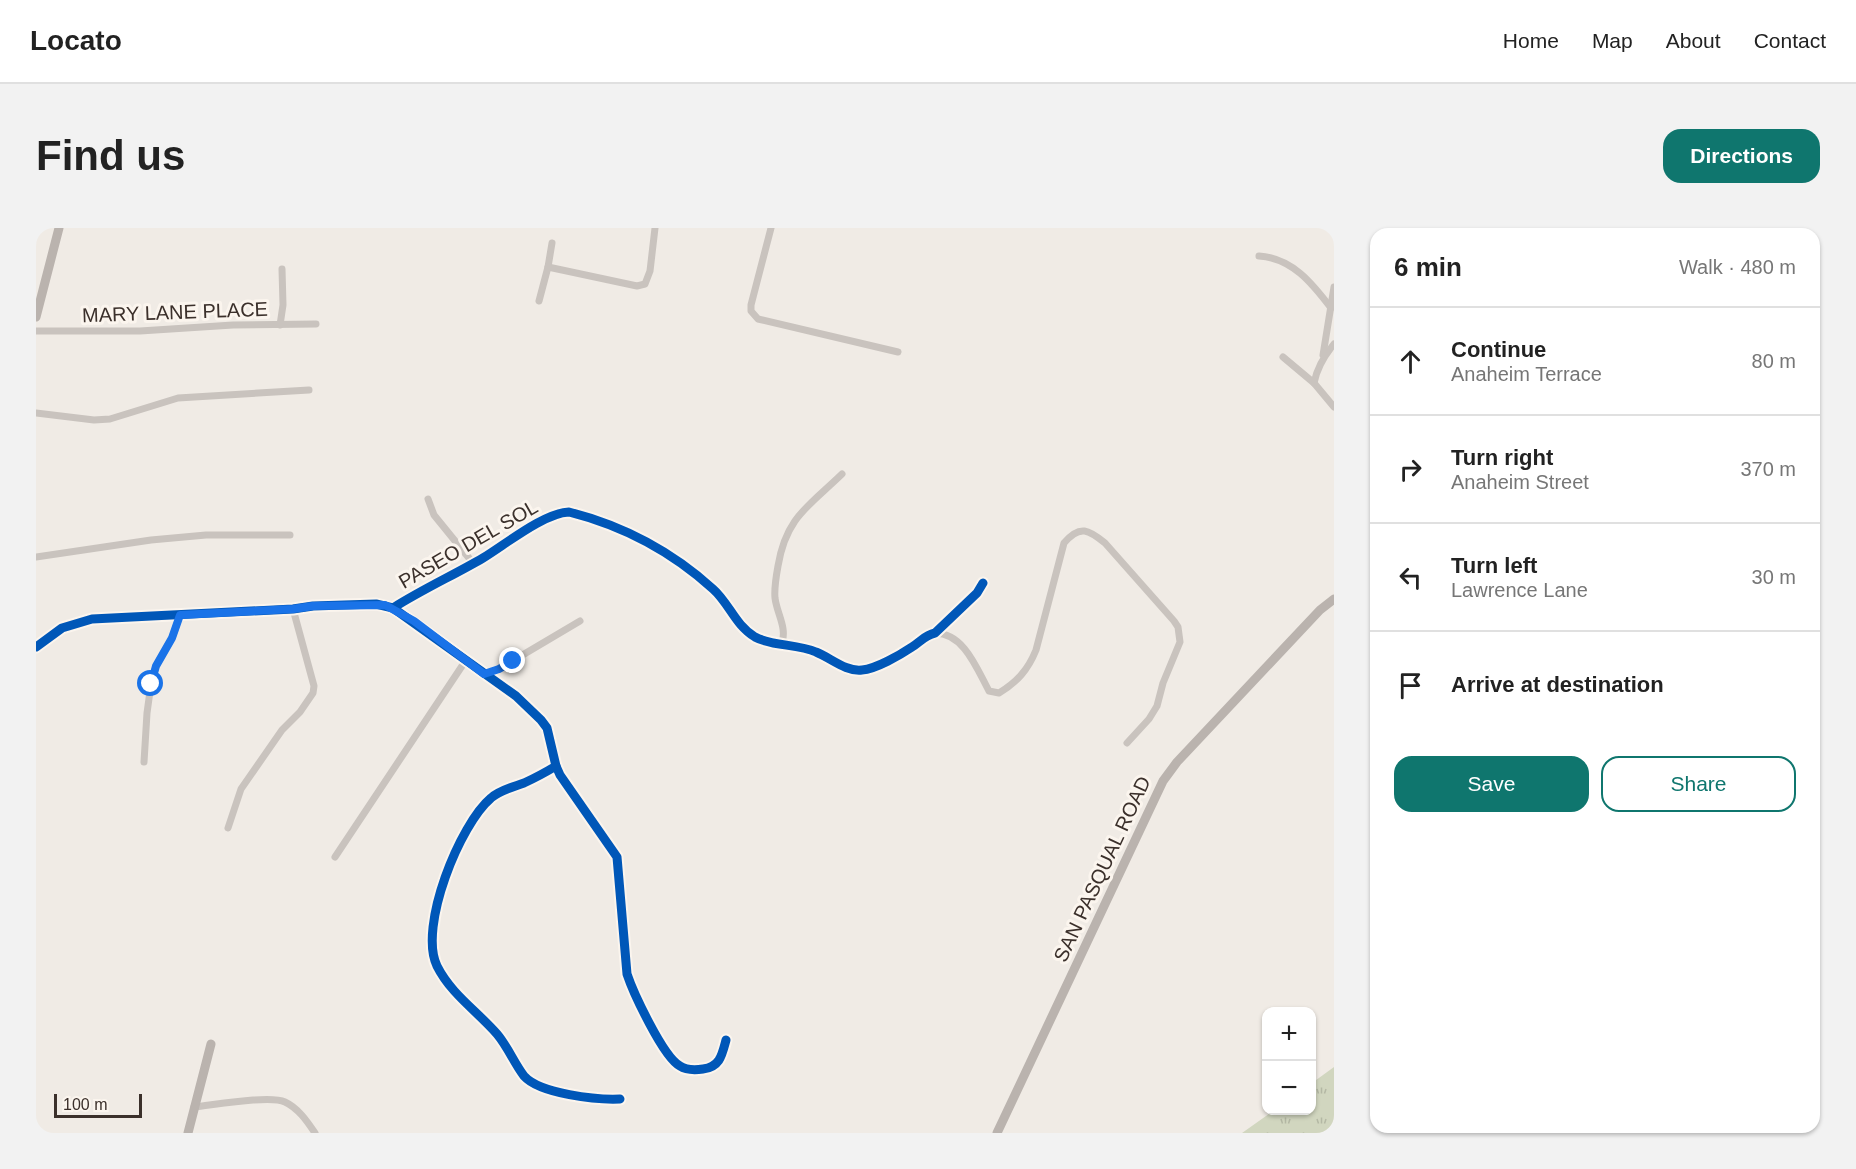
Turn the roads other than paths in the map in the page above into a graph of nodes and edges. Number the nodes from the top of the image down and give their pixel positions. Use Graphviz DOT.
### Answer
graph roads {
  1 [pos="58,228"];
  2 [pos="655,228"];
  3 [pos="771,228"];
  4 [pos="552,243"];
  5 [pos="1259,256"];
  6 [pos="548,267"];
  7 [pos="282,269"];
  8 [pos="1334,287"];
  9 [pos="538,301"];
  10 [pos="1331,308"];
  11 [pos="36,317"];
  12 [pos="316,324"];
  13 [pos="280,325"];
  14 [pos="36,331"];
  15 [pos="1334,344"];
  16 [pos="898,352"];
  17 [pos="1283,357"];
  18 [pos="1322,360"];
  19 [pos="1314,383"];
  20 [pos="309,390"];
  21 [pos="1334,407"];
  22 [pos="36,413"];
  23 [pos="842,474"];
  24 [pos="428,499"];
  25 [pos="290,535"];
  26 [pos="36,557"];
  27 [pos="473,563"];
  28 [pos="983,583"];
  29 [pos="1334,599"];
  30 [pos="393,608"];
  31 [pos="293,609"];
  32 [pos="180,615"];
  33 [pos="579,621"];
  34 [pos="935,633"];
  35 [pos="782,643"];
  36 [pos="36,648"];
  37 [pos="466,660"];
  38 [pos="484,674"];
  39 [pos="1127,743"];
  40 [pos="144,762"];
  41 [pos="556,766"];
  42 [pos="228,828"];
  43 [pos="335,857"];
  44 [pos="726,1040"];
  45 [pos="211,1044"];
  46 [pos="620,1099"];
  47 [pos="194,1107"];
  48 [pos="188,1133"];
  49 [pos="315,1133"];
  50 [pos="997,1133"];
  1 -- 11 [label="main road"];
  2 -- 6 [label="street"];
  3 -- 16 [label="street"];
  4 -- 6 [label="street"];
  5 -- 10 [label="street"];
  6 -- 9 [label="street"];
  7 -- 13 [label="street"];
  8 -- 10 [label="street"];
  10 -- 18 [label="street"];
  12 -- 13 [label="street, MARY LANE PLACE"];
  13 -- 14 [label="street, MARY LANE PLACE"];
  15 -- 18 [label="street"];
  17 -- 19 [label="street"];
  18 -- 19 [label="street"];
  19 -- 21 [label="street"];
  20 -- 22 [label="street"];
  23 -- 35 [label="street"];
  24 -- 27 [label="street"];
  25 -- 26 [label="street"];
  27 -- 30 [label="street, PASEO DEL SOL"];
  27 -- 35 [label="street, PASEO DEL SOL"];
  28 -- 34 [label="street, PASEO DEL SOL"];
  29 -- 50 [label="main road, SAN PASQUAL ROAD"];
  30 -- 31 [label="street"];
  30 -- 37 [label="street"];
  31 -- 32 [label="street"];
  31 -- 42 [label="street"];
  32 -- 36 [label="street"];
  32 -- 40 [label="street"];
  33 -- 38 [label="street"];
  34 -- 35 [label="street, PASEO DEL SOL"];
  34 -- 39 [label="street"];
  37 -- 38 [label="street"];
  37 -- 43 [label="street"];
  38 -- 41 [label="street"];
  41 -- 44 [label="street"];
  41 -- 46 [label="street"];
  45 -- 47 [label="main road"];
  47 -- 48 [label="main road"];
  47 -- 49 [label="street"];
}
